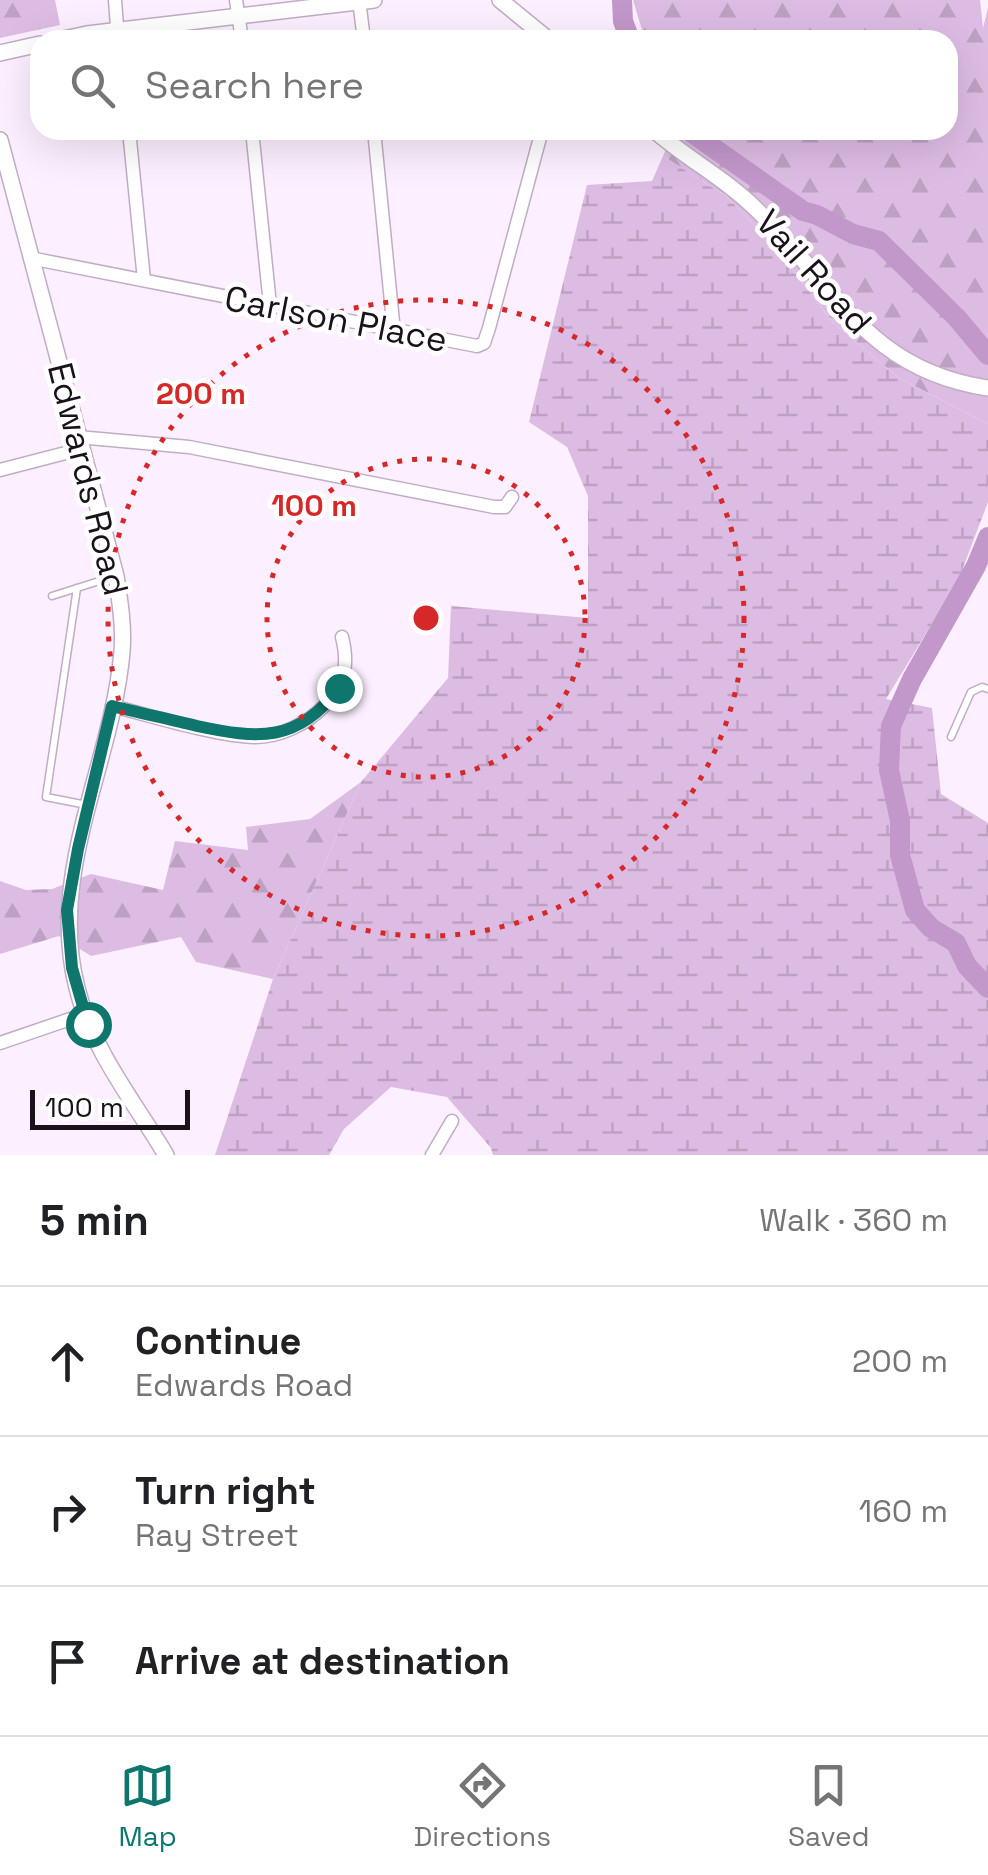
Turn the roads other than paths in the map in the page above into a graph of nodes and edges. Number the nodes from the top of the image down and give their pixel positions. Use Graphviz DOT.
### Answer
graph roads {
  1 [pos="115,0"];
  2 [pos="236,0"];
  3 [pos="500,0"];
  4 [pos="364,1"];
  5 [pos="238,17"];
  6 [pos="118,30"];
  7 [pos="156,30"];
  8 [pos="240,30"];
  9 [pos="364,30"];
  10 [pos="537,30"];
  11 [pos="30,46"];
  12 [pos="0,53"];
  13 [pos="0,140"];
  14 [pos="130,140"];
  15 [pos="253,140"];
  16 [pos="375,140"];
  17 [pos="539,140"];
  18 [pos="667,140"];
  19 [pos="30,258"];
  20 [pos="144,280"];
  21 [pos="270,305"];
  22 [pos="394,332"];
  23 [pos="986,388"];
  24 [pos="80,443"];
  25 [pos="0,470"];
  26 [pos="512,498"];
  27 [pos="116,576"];
  28 [pos="77,588"];
  29 [pos="52,596"];
  30 [pos="342,636"];
  31 [pos="988,688"];
  32 [pos="112,706"];
  33 [pos="951,737"];
  34 [pos="88,805"];
  35 [pos="85,1014"];
  36 [pos="0,1043"];
  37 [pos="452,1121"];
  38 [pos="166,1155"];
  39 [pos="432,1155"];
  1 -- 6 [label="street"];
  2 -- 5 [label="street"];
  3 -- 10 [label="street"];
  4 -- 5 [label="street"];
  4 -- 9 [label="street"];
  5 -- 7 [label="street"];
  5 -- 8 [label="street"];
  11 -- 12 [label="street"];
  13 -- 19 [label="street, Edwards Road"];
  14 -- 20 [label="street"];
  15 -- 21 [label="street"];
  16 -- 22 [label="street"];
  17 -- 22 [label="street, Carlson Place"];
  18 -- 23 [label="street, Vail Road"];
  19 -- 20 [label="street, Carlson Place"];
  19 -- 24 [label="street, Edwards Road"];
  20 -- 21 [label="street, Carlson Place"];
  21 -- 22 [label="street, Carlson Place"];
  24 -- 25 [label="street"];
  24 -- 26 [label="street"];
  24 -- 27 [label="street, Edwards Road"];
  27 -- 28 [label="lane"];
  27 -- 32 [label="street, Edwards Road"];
  28 -- 29 [label="lane"];
  28 -- 34 [label="lane"];
  30 -- 32 [label="street"];
  31 -- 33 [label="lane"];
  32 -- 34 [label="street, Edwards Road"];
  34 -- 35 [label="street, Edwards Road"];
  35 -- 36 [label="street"];
  35 -- 38 [label="street, Edwards Road"];
  37 -- 39 [label="street"];
}
